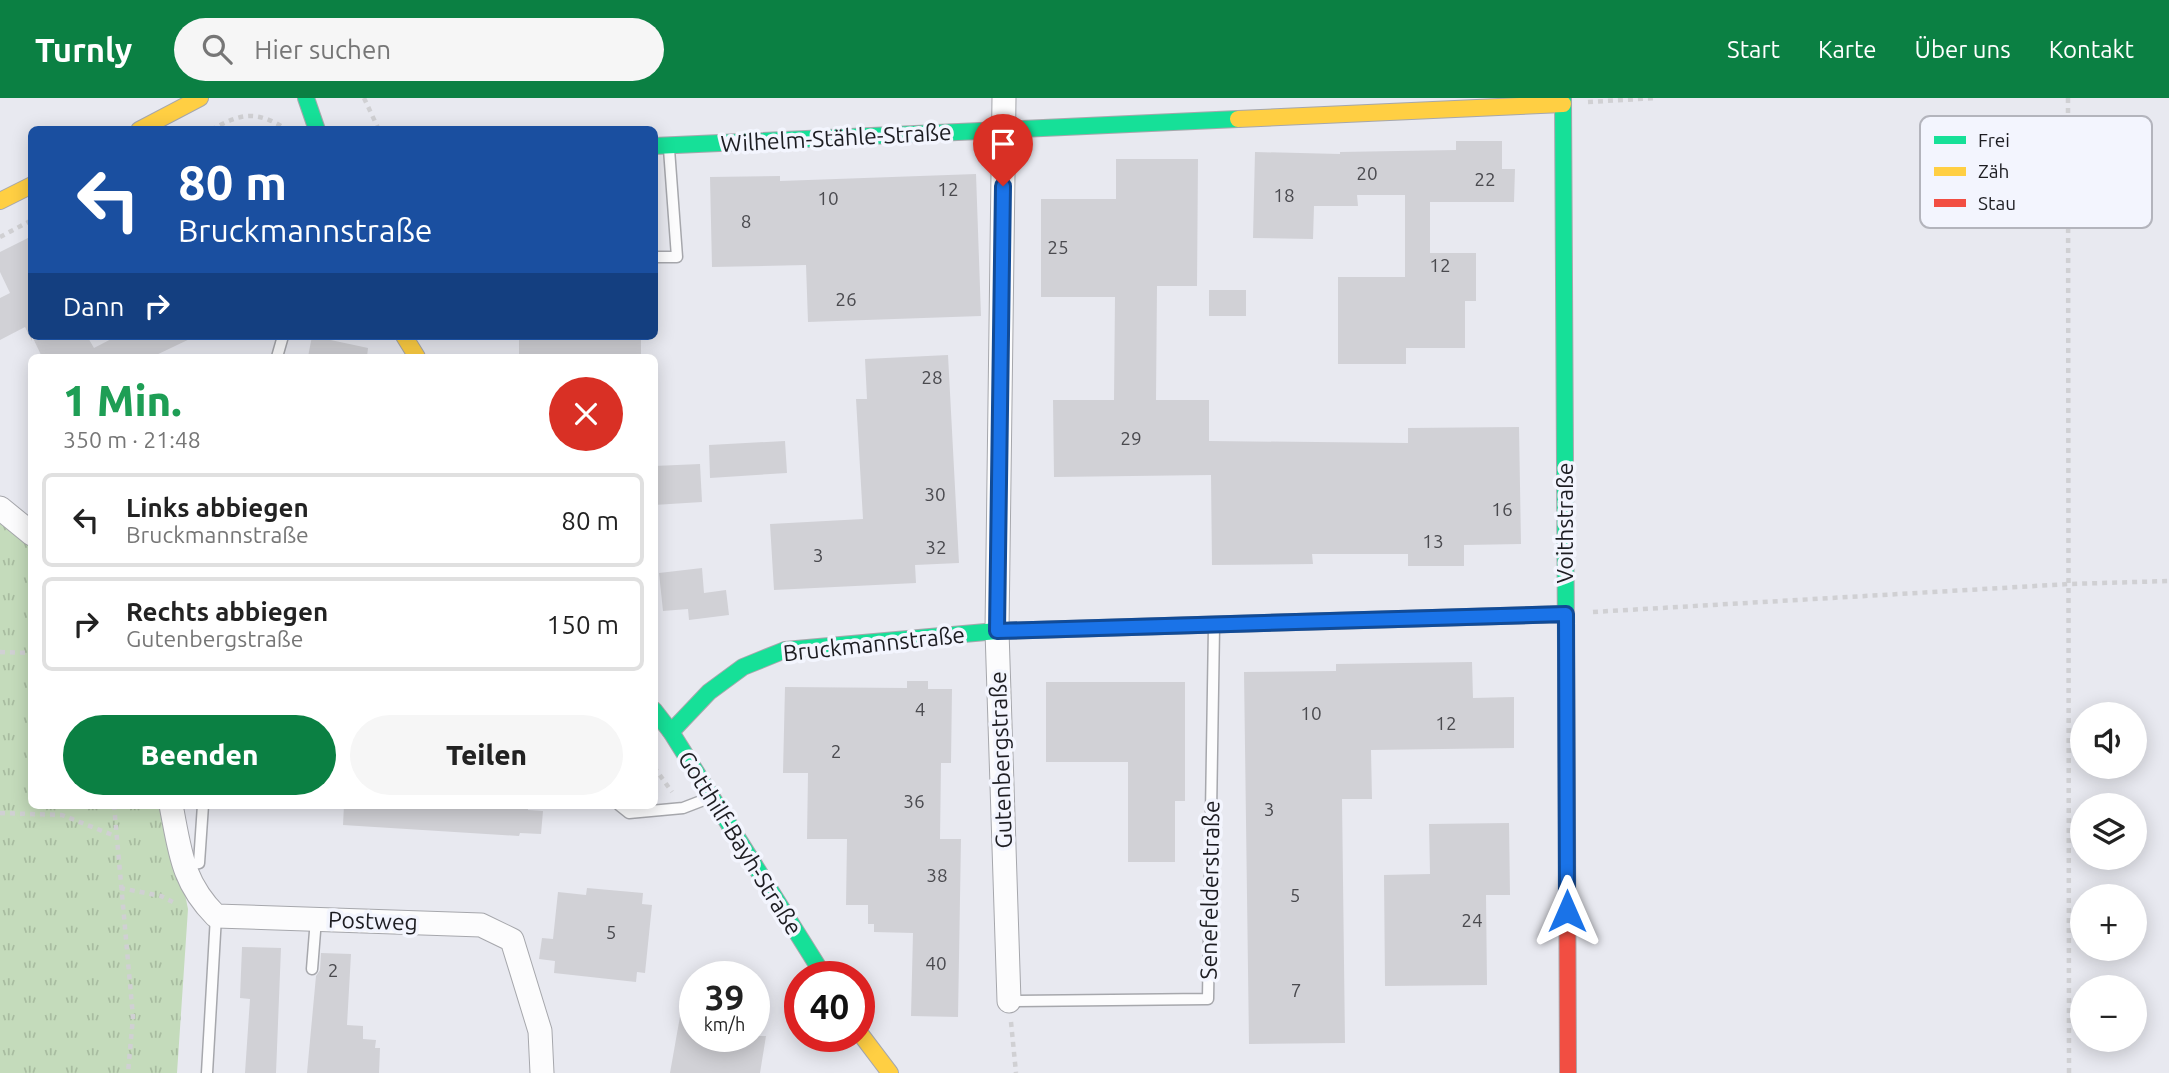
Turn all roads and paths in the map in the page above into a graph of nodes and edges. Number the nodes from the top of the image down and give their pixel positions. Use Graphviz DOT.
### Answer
graph roads {
  1 [pos="200,98"];
  2 [pos="306,98"];
  3 [pos="364,98"];
  4 [pos="1004,98"];
  5 [pos="1657,98"];
  6 [pos="2068,98"];
  7 [pos="1563,101"];
  8 [pos="2068,116"];
  9 [pos="147,126"];
  10 [pos="221,126"];
  11 [pos="280,126"];
  12 [pos="316,126"];
  13 [pos="377,126"];
  14 [pos="1004,130"];
  15 [pos="662,146"];
  16 [pos="28,186"];
  17 [pos="0,201"];
  18 [pos="28,222"];
  19 [pos="2068,228"];
  20 [pos="0,237"];
  21 [pos="658,257"];
  22 [pos="0,508"];
  23 [pos="28,531"];
  24 [pos="2169,581"];
  25 [pos="2069,584"];
  26 [pos="1566,614"];
  27 [pos="1214,623"];
  28 [pos="997,631"];
  29 [pos="0,652"];
  30 [pos="28,653"];
  31 [pos="658,715"];
  32 [pos="671,732"];
  33 [pos="711,797"];
  34 [pos="114,809"];
  35 [pos="172,809"];
  36 [pos="203,809"];
  37 [pos="624,809"];
  38 [pos="0,813"];
  39 [pos="115,836"];
  40 [pos="183,866"];
  41 [pos="120,888"];
  42 [pos="216,916"];
  43 [pos="316,919"];
  44 [pos="815,961"];
  45 [pos="312,969"];
  46 [pos="1010,1001"];
  47 [pos="874,1052"];
  48 [pos="128,1073"];
  49 [pos="207,1073"];
  50 [pos="542,1073"];
  51 [pos="890,1073"];
  52 [pos="1016,1073"];
  53 [pos="1568,1073"];
  54 [pos="2069,1073"];
  1 -- 9 [label="street"];
  2 -- 12 [label="street"];
  3 -- 13 [label="path"];
  4 -- 14 [label="street, Gutenbergstraße"];
  5 -- 7 [label="path"];
  6 -- 8 [label="path"];
  7 -- 14 [label="street, Wilhelm-Stähle-Straße"];
  7 -- 26 [label="street, Voithstraße"];
  10 -- 11 [label="path"];
  14 -- 15 [label="street, Wilhelm-Stähle-Straße"];
  14 -- 28 [label="street, Gutenbergstraße"];
  15 -- 21 [label="lane"];
  16 -- 17 [label="street"];
  18 -- 20 [label="path"];
  19 -- 25 [label="path"];
  22 -- 23 [label="street"];
  24 -- 25 [label="path"];
  25 -- 26 [label="path"];
  25 -- 54 [label="path"];
  26 -- 27 [label="street, Bruckmannstraße"];
  26 -- 53 [label="street, Voithstraße"];
  27 -- 28 [label="street, Bruckmannstraße"];
  27 -- 46 [label="lane, Senefelderstraße"];
  28 -- 32 [label="street, Bruckmannstraße"];
  28 -- 46 [label="street, Gutenbergstraße"];
  29 -- 30 [label="path"];
  31 -- 32 [label="street, Gotthilf-Bayh-Straße"];
  32 -- 33 [label="street, Gotthilf-Bayh-Straße"];
  33 -- 37 [label="lane"];
  33 -- 44 [label="street, Gotthilf-Bayh-Straße"];
  34 -- 39 [label="path"];
  35 -- 40 [label="street"];
  36 -- 40 [label="lane"];
  38 -- 39 [label="path"];
  39 -- 41 [label="path"];
  40 -- 42 [label="street"];
  41 -- 42 [label="path"];
  41 -- 48 [label="path"];
  42 -- 43 [label="street, Postweg"];
  42 -- 49 [label="lane"];
  43 -- 45 [label="lane"];
  43 -- 50 [label="street, Postweg"];
  46 -- 52 [label="path"];
  47 -- 51 [label="street"];
}
